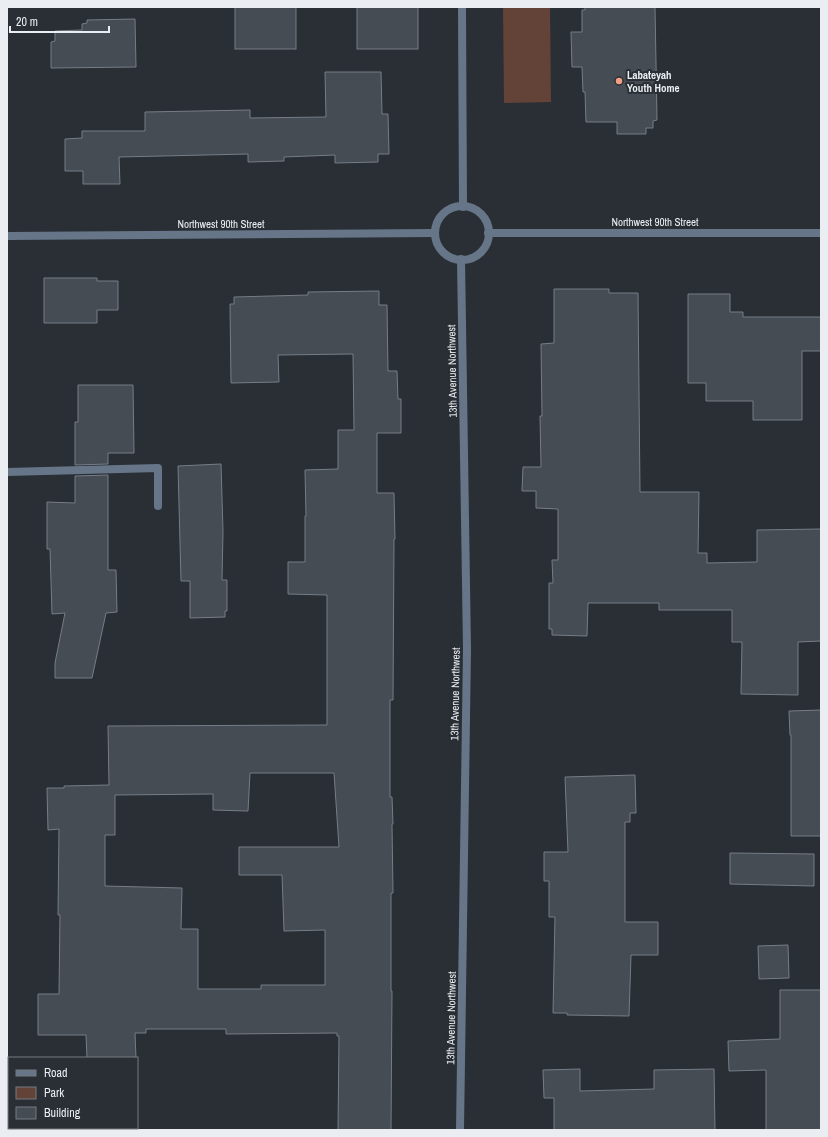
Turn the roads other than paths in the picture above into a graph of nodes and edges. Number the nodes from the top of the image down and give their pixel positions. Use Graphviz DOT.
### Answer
graph roads {
  1 [pos="462,7"];
  2 [pos="463,207"];
  3 [pos="435,233"];
  4 [pos="488,233"];
  5 [pos="821,233"];
  6 [pos="7,236"];
  7 [pos="461,259"];
  8 [pos="7,472"];
  9 [pos="158,506"];
  10 [pos="460,1130"];
  1 -- 2 [label="street"];
  2 -- 3 [label="street"];
  2 -- 4 [label="street"];
  3 -- 6 [label="street, Northwest 90th Street"];
  3 -- 7 [label="street"];
  4 -- 5 [label="street, Northwest 90th Street"];
  4 -- 7 [label="street"];
  7 -- 10 [label="street, 13th Avenue Northwest"];
  8 -- 9 [label="street"];
}
